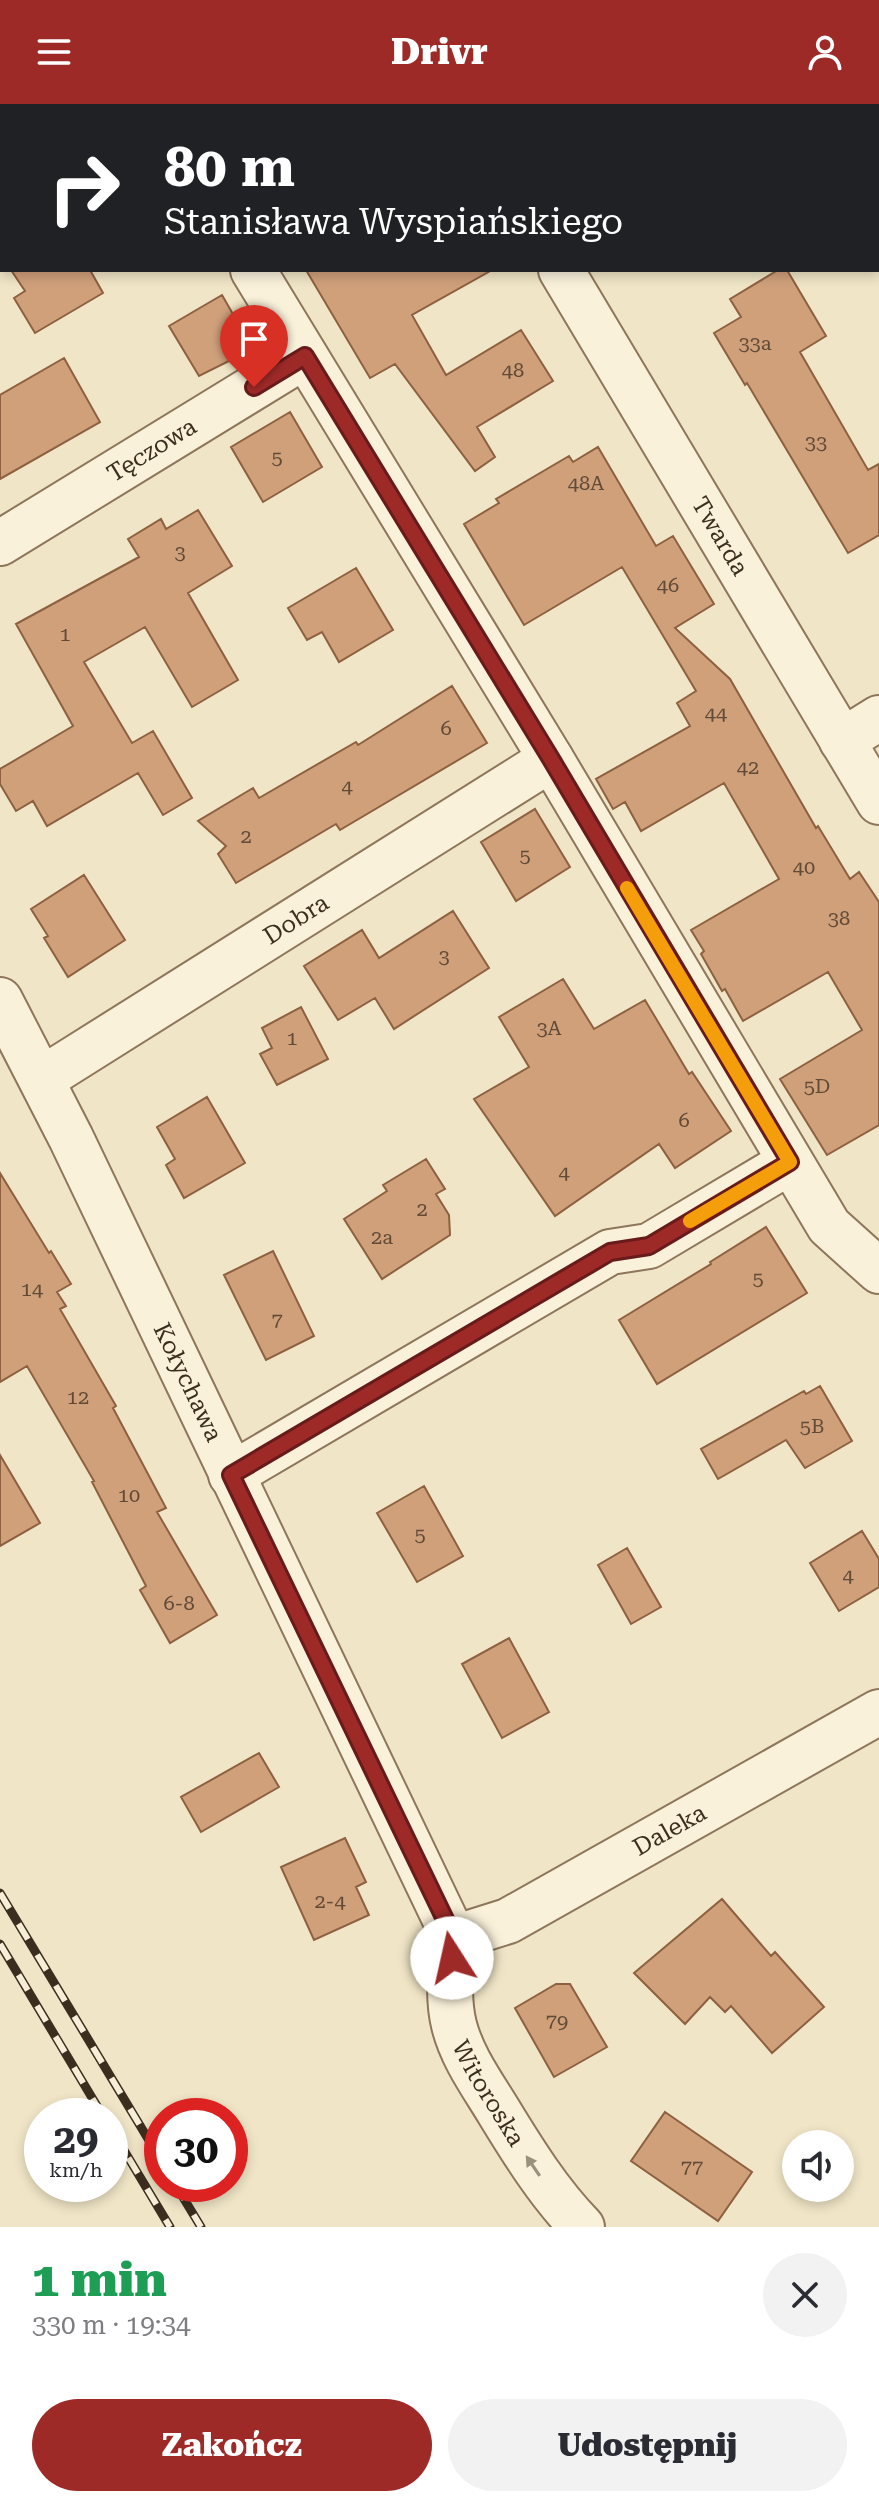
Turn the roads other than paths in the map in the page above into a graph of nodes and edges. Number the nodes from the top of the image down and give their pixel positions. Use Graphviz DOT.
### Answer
graph roads {
  1 [pos="254,272"];
  2 [pos="562,272"];
  3 [pos="305,356"];
  4 [pos="0,543"];
  5 [pos="879,718"];
  6 [pos="842,741"];
  7 [pos="551,759"];
  8 [pos="879,802"];
  9 [pos="0,1000"];
  10 [pos="42,1079"];
  11 [pos="790,1162"];
  12 [pos="879,1271"];
  13 [pos="231,1475"];
  14 [pos="879,1712"];
  15 [pos="454,1938"];
  16 [pos="582,2227"];
  1 -- 3 [label="street"];
  2 -- 6 [label="street, Twarda"];
  3 -- 4 [label="street, Tęczowa"];
  3 -- 7 [label="street"];
  5 -- 6 [label="street"];
  6 -- 8 [label="street, Twarda"];
  7 -- 10 [label="street, Dobra"];
  7 -- 11 [label="street"];
  9 -- 10 [label="street, Kołychawa"];
  10 -- 13 [label="street, Kołychawa"];
  11 -- 12 [label="street"];
  11 -- 13 [label="street"];
  13 -- 15 [label="street, Kołychawa"];
  14 -- 15 [label="street, Daleka"];
  16 -- 15 [label="street, Witoroska, one-way"];
}
